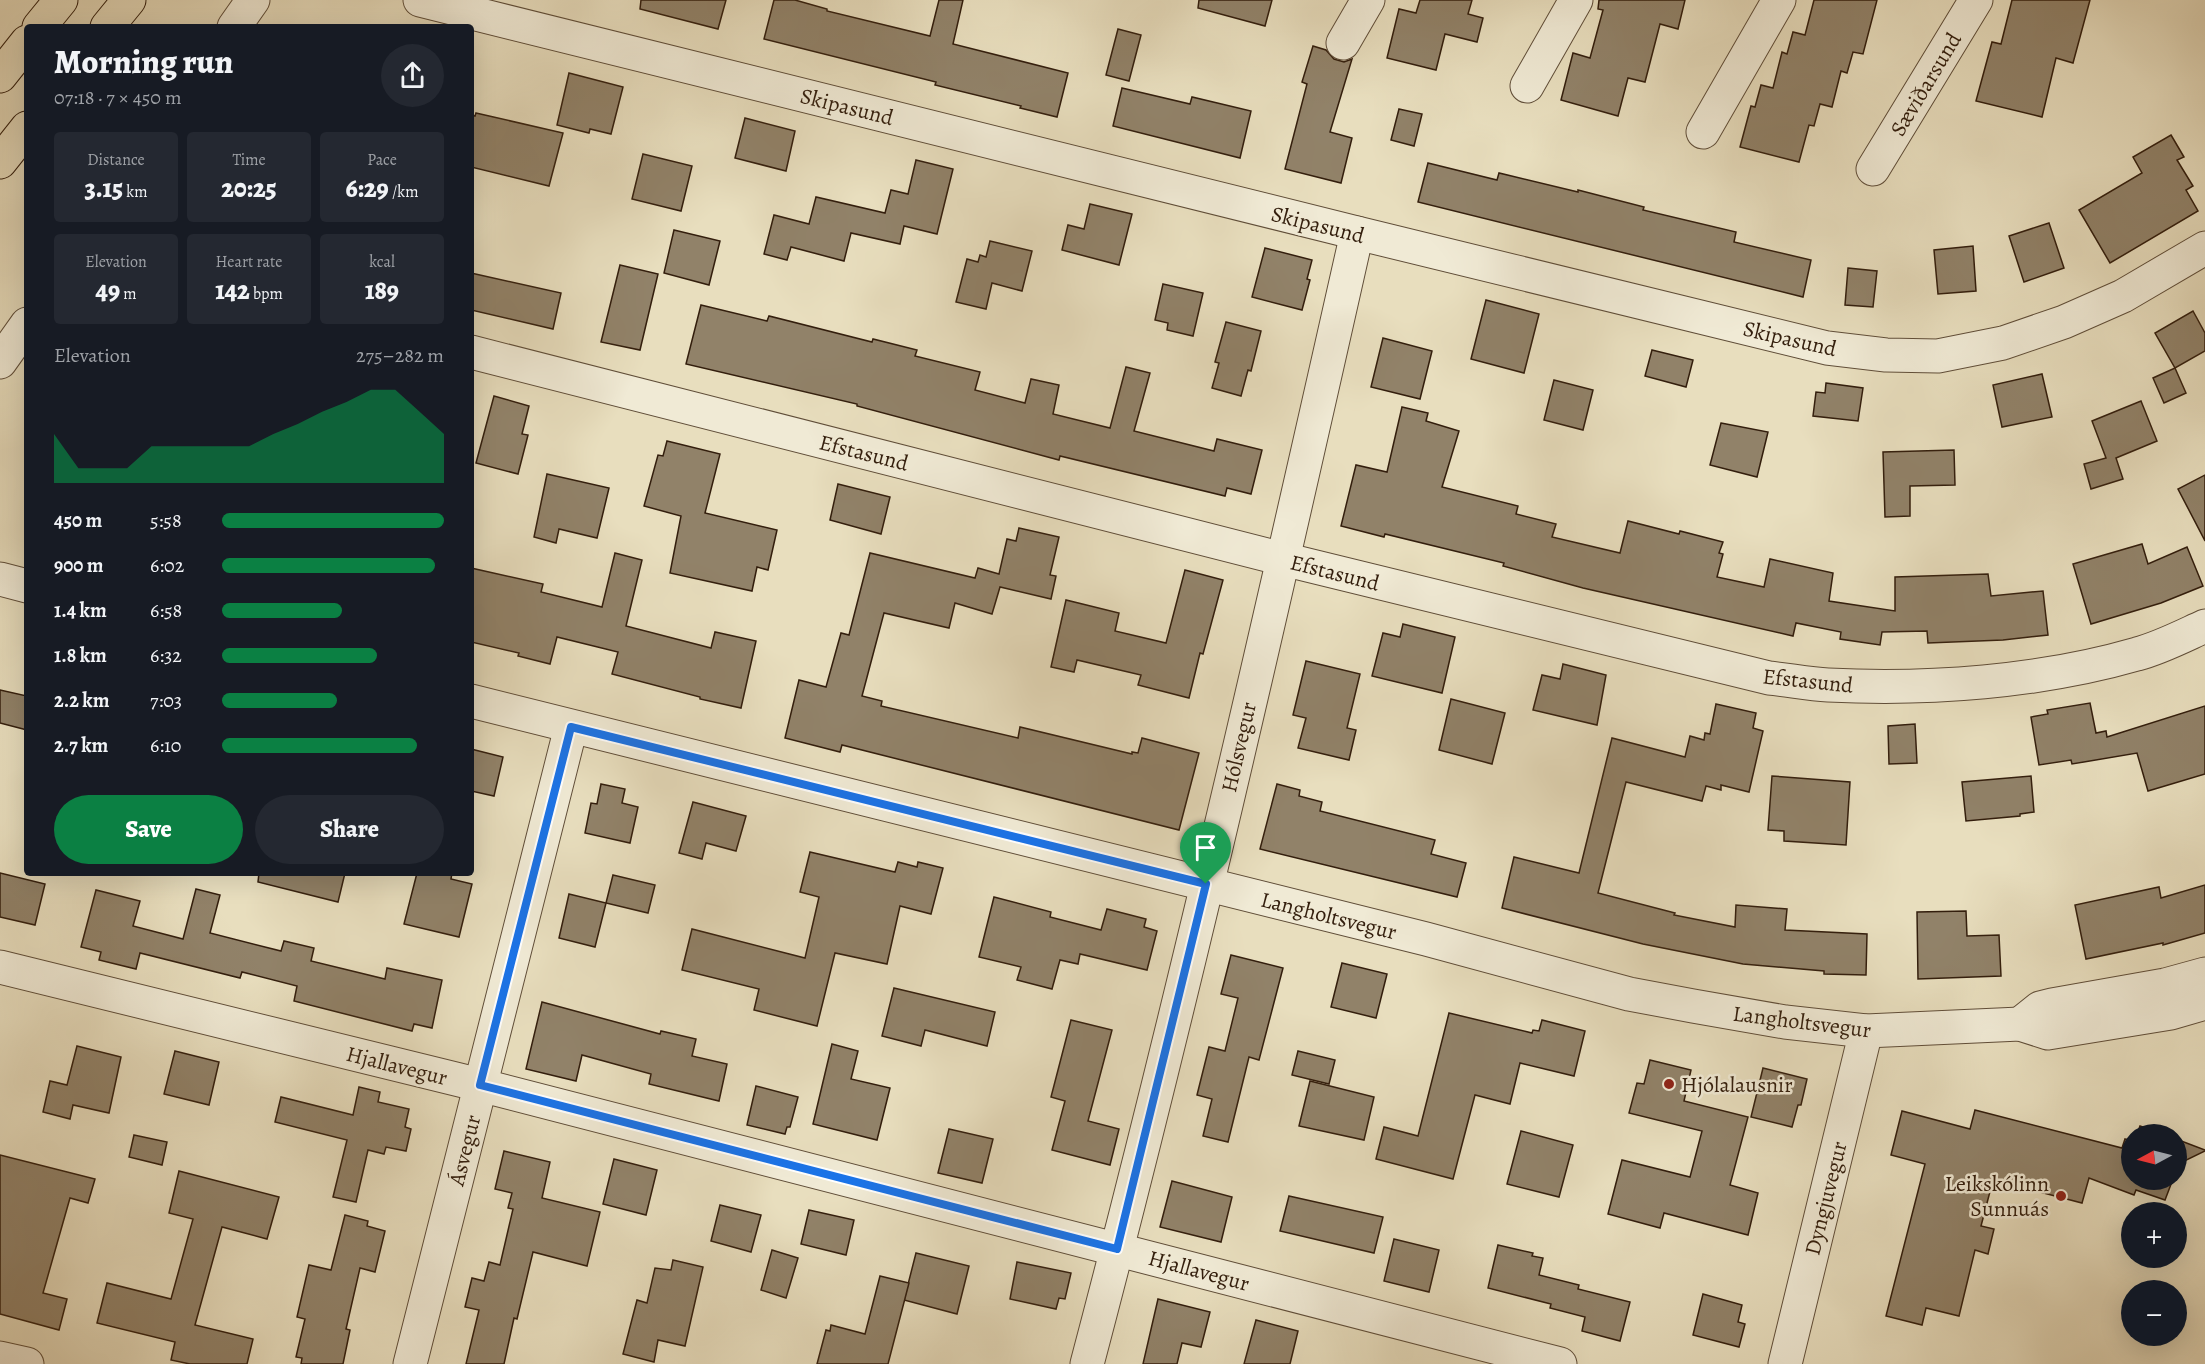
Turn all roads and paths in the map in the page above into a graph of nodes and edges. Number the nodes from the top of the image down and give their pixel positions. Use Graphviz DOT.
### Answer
graph roads {
  1 [pos="61,0"];
  2 [pos="129,0"];
  3 [pos="253,0"];
  4 [pos="420,0"];
  5 [pos="1368,0"];
  6 [pos="1576,0"];
  7 [pos="1779,0"];
  8 [pos="1976,0"];
  9 [pos="41,24"];
  10 [pos="109,24"];
  11 [pos="236,24"];
  12 [pos="1343,43"];
  13 [pos="24,46"];
  14 [pos="0,76"];
  15 [pos="1527,86"];
  16 [pos="24,132"];
  17 [pos="1703,132"];
  18 [pos="0,162"];
  19 [pos="1873,169"];
  20 [pos="1357,233"];
  21 [pos="2205,248"];
  22 [pos="24,328"];
  23 [pos="474,353"];
  24 [pos="0,362"];
  25 [pos="1283,559"];
  26 [pos="0,579"];
  27 [pos="24,585"];
  28 [pos="2205,626"];
  29 [pos="474,702"];
  30 [pos="571,727"];
  31 [pos="1206,884"];
  32 [pos="0,967"];
  33 [pos="2205,974"];
  34 [pos="2168,999"];
  35 [pos="2205,1003"];
  36 [pos="1866,1031"];
  37 [pos="480,1085"];
  38 [pos="1117,1249"];
  39 [pos="0,1358"];
  40 [pos="27,1364"];
  41 [pos="410,1364"];
  42 [pos="1087,1364"];
  43 [pos="1560,1364"];
  44 [pos="1785,1364"];
  1 -- 9 [label="main road"];
  2 -- 10 [label="main road"];
  3 -- 11 [label="street"];
  4 -- 20 [label="street, Skipasund"];
  5 -- 12 [label="street"];
  6 -- 15 [label="street"];
  7 -- 17 [label="street"];
  8 -- 19 [label="street, Sæviðarsund"];
  13 -- 14 [label="main road"];
  16 -- 18 [label="main road"];
  20 -- 21 [label="street, Skipasund"];
  20 -- 25 [label="street, Hólsvegur"];
  22 -- 24 [label="street"];
  23 -- 25 [label="street, Efstasund"];
  25 -- 28 [label="street, Efstasund"];
  25 -- 31 [label="street, Hólsvegur"];
  26 -- 27 [label="street"];
  29 -- 30 [label="street, Langholtsvegur"];
  30 -- 31 [label="street, Langholtsvegur"];
  30 -- 37 [label="street, Ásvegur"];
  31 -- 36 [label="street, Langholtsvegur"];
  31 -- 38 [label="street, Hólsvegur"];
  32 -- 37 [label="street, Hjallavegur"];
  33 -- 34 [label="street, Langholtsvegur"];
  34 -- 35 [label="street, Langholtsvegur"];
  34 -- 36 [label="street, Langholtsvegur"];
  36 -- 44 [label="street, Dyngjuvegur"];
  37 -- 38 [label="street, Hjallavegur"];
  37 -- 41 [label="street, Ásvegur"];
  38 -- 42 [label="street, Hólsvegur"];
  38 -- 43 [label="street, Hjallavegur"];
  39 -- 40 [label="street"];
}
